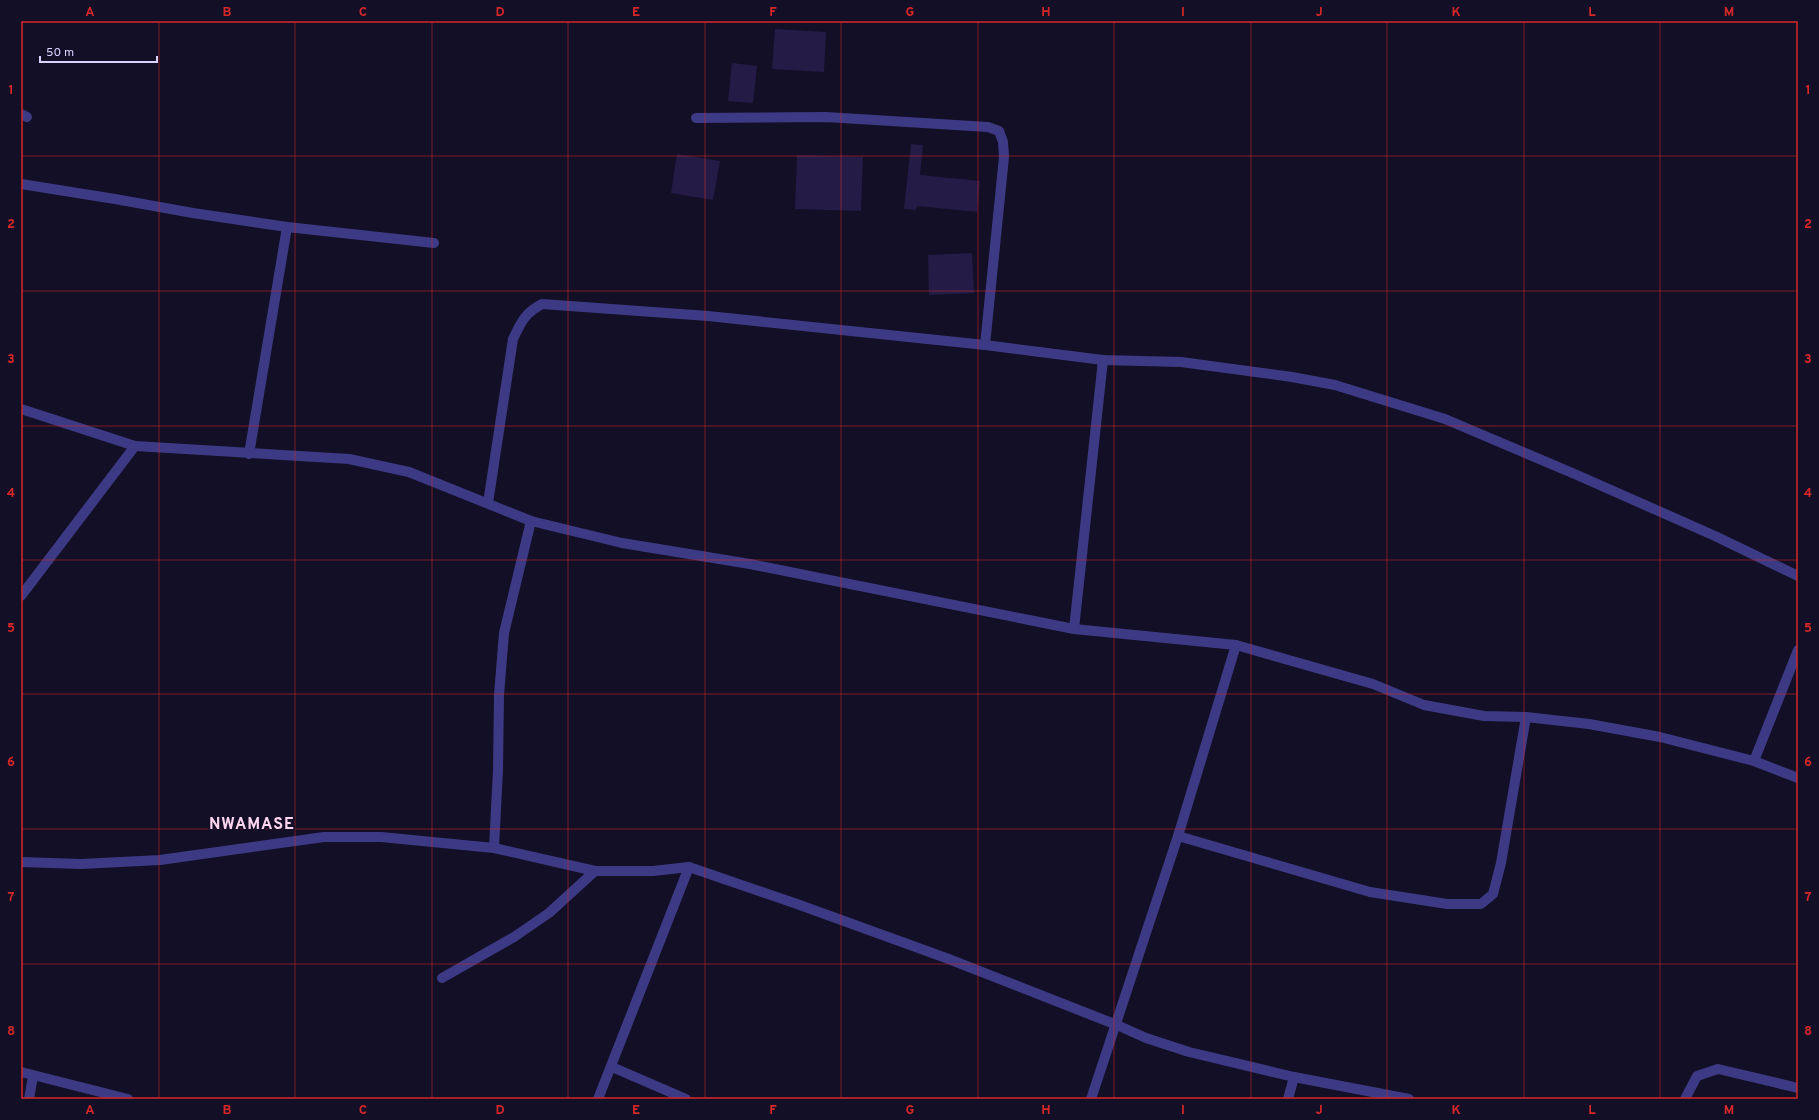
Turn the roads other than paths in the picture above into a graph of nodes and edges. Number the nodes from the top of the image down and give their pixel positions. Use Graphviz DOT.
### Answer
graph roads {
  1 [pos="696,118"];
  2 [pos="21,184"];
  3 [pos="287,227"];
  4 [pos="434,243"];
  5 [pos="986,345"];
  6 [pos="1103,360"];
  7 [pos="21,409"];
  8 [pos="135,446"];
  9 [pos="248,454"];
  10 [pos="488,502"];
  11 [pos="531,521"];
  12 [pos="1798,576"];
  13 [pos="21,596"];
  14 [pos="1074,629"];
  15 [pos="1236,645"];
  16 [pos="1798,650"];
  17 [pos="1526,717"];
  18 [pos="1754,760"];
  19 [pos="1798,778"];
  20 [pos="1178,836"];
  21 [pos="494,848"];
  22 [pos="21,862"];
  23 [pos="689,867"];
  24 [pos="595,870"];
  25 [pos="442,978"];
  26 [pos="1117,1024"];
  27 [pos="612,1067"];
  28 [pos="21,1072"];
  29 [pos="33,1076"];
  30 [pos="1294,1078"];
  31 [pos="1798,1088"];
  32 [pos="29,1099"];
  33 [pos="128,1099"];
  34 [pos="598,1099"];
  35 [pos="686,1099"];
  36 [pos="1091,1099"];
  37 [pos="1288,1099"];
  38 [pos="1409,1099"];
  39 [pos="1685,1099"];
  1 -- 5 [label="street"];
  2 -- 3 [label="street"];
  3 -- 4 [label="street"];
  3 -- 9 [label="street"];
  5 -- 6 [label="street"];
  5 -- 10 [label="street"];
  6 -- 12 [label="street"];
  6 -- 14 [label="street"];
  7 -- 8 [label="street"];
  8 -- 9 [label="street"];
  8 -- 13 [label="street"];
  9 -- 10 [label="street"];
  10 -- 11 [label="street"];
  11 -- 14 [label="street"];
  11 -- 21 [label="street"];
  14 -- 15 [label="street"];
  15 -- 17 [label="street"];
  15 -- 20 [label="street"];
  16 -- 18 [label="street"];
  17 -- 18 [label="street"];
  17 -- 20 [label="street"];
  18 -- 19 [label="street"];
  20 -- 26 [label="street"];
  21 -- 22 [label="street"];
  21 -- 24 [label="street"];
  23 -- 24 [label="street"];
  23 -- 26 [label="street"];
  23 -- 27 [label="street"];
  24 -- 25 [label="street"];
  26 -- 30 [label="street"];
  26 -- 36 [label="street"];
  27 -- 34 [label="street"];
  27 -- 35 [label="street"];
  28 -- 29 [label="street"];
  29 -- 32 [label="street"];
  29 -- 33 [label="street"];
  30 -- 37 [label="street"];
  30 -- 38 [label="street"];
  31 -- 39 [label="street"];
}
